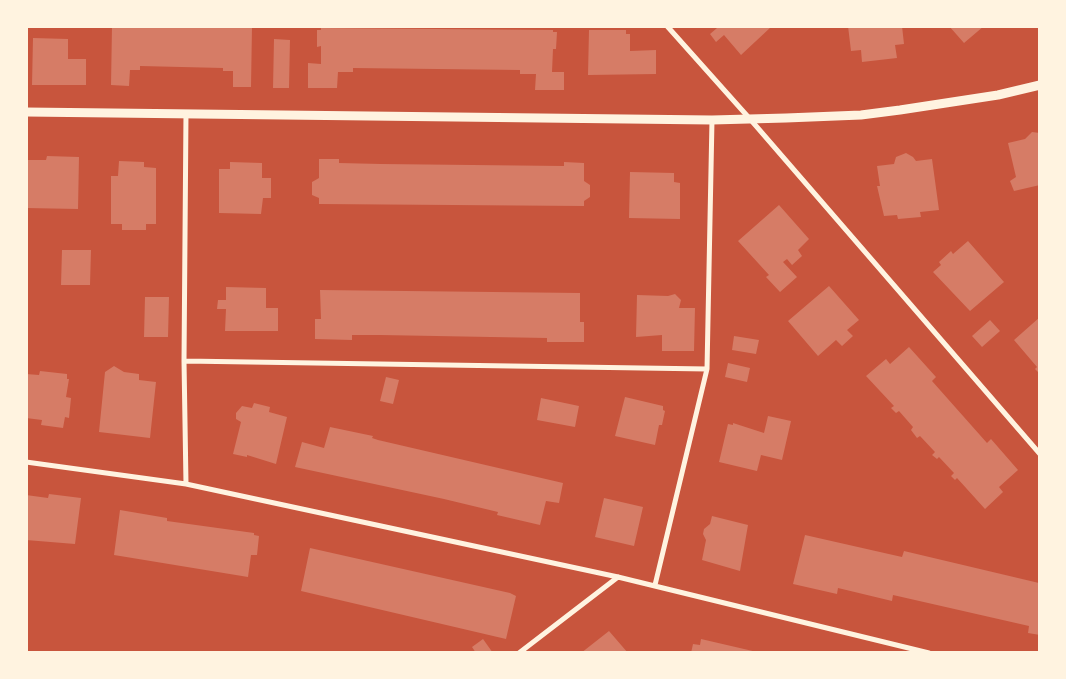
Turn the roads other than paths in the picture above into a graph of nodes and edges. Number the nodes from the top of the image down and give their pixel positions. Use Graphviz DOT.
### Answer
graph roads {
  1 [pos="667,26"];
  2 [pos="1040,85"];
  3 [pos="26,112"];
  4 [pos="186,113"];
  5 [pos="750,119"];
  6 [pos="712,120"];
  7 [pos="184,362"];
  8 [pos="707,369"];
  9 [pos="1040,454"];
  10 [pos="26,462"];
  11 [pos="186,484"];
  12 [pos="618,576"];
  13 [pos="655,585"];
  14 [pos="519,653"];
  15 [pos="929,653"];
  1 -- 5 [label="street"];
  2 -- 5 [label="street"];
  3 -- 4 [label="street"];
  4 -- 6 [label="street"];
  4 -- 7 [label="street"];
  5 -- 6 [label="street"];
  5 -- 9 [label="street"];
  6 -- 8 [label="street"];
  7 -- 8 [label="street"];
  7 -- 11 [label="street"];
  8 -- 13 [label="street"];
  10 -- 11 [label="street"];
  11 -- 12 [label="street"];
  12 -- 13 [label="street"];
  12 -- 14 [label="street"];
  13 -- 15 [label="street"];
}
